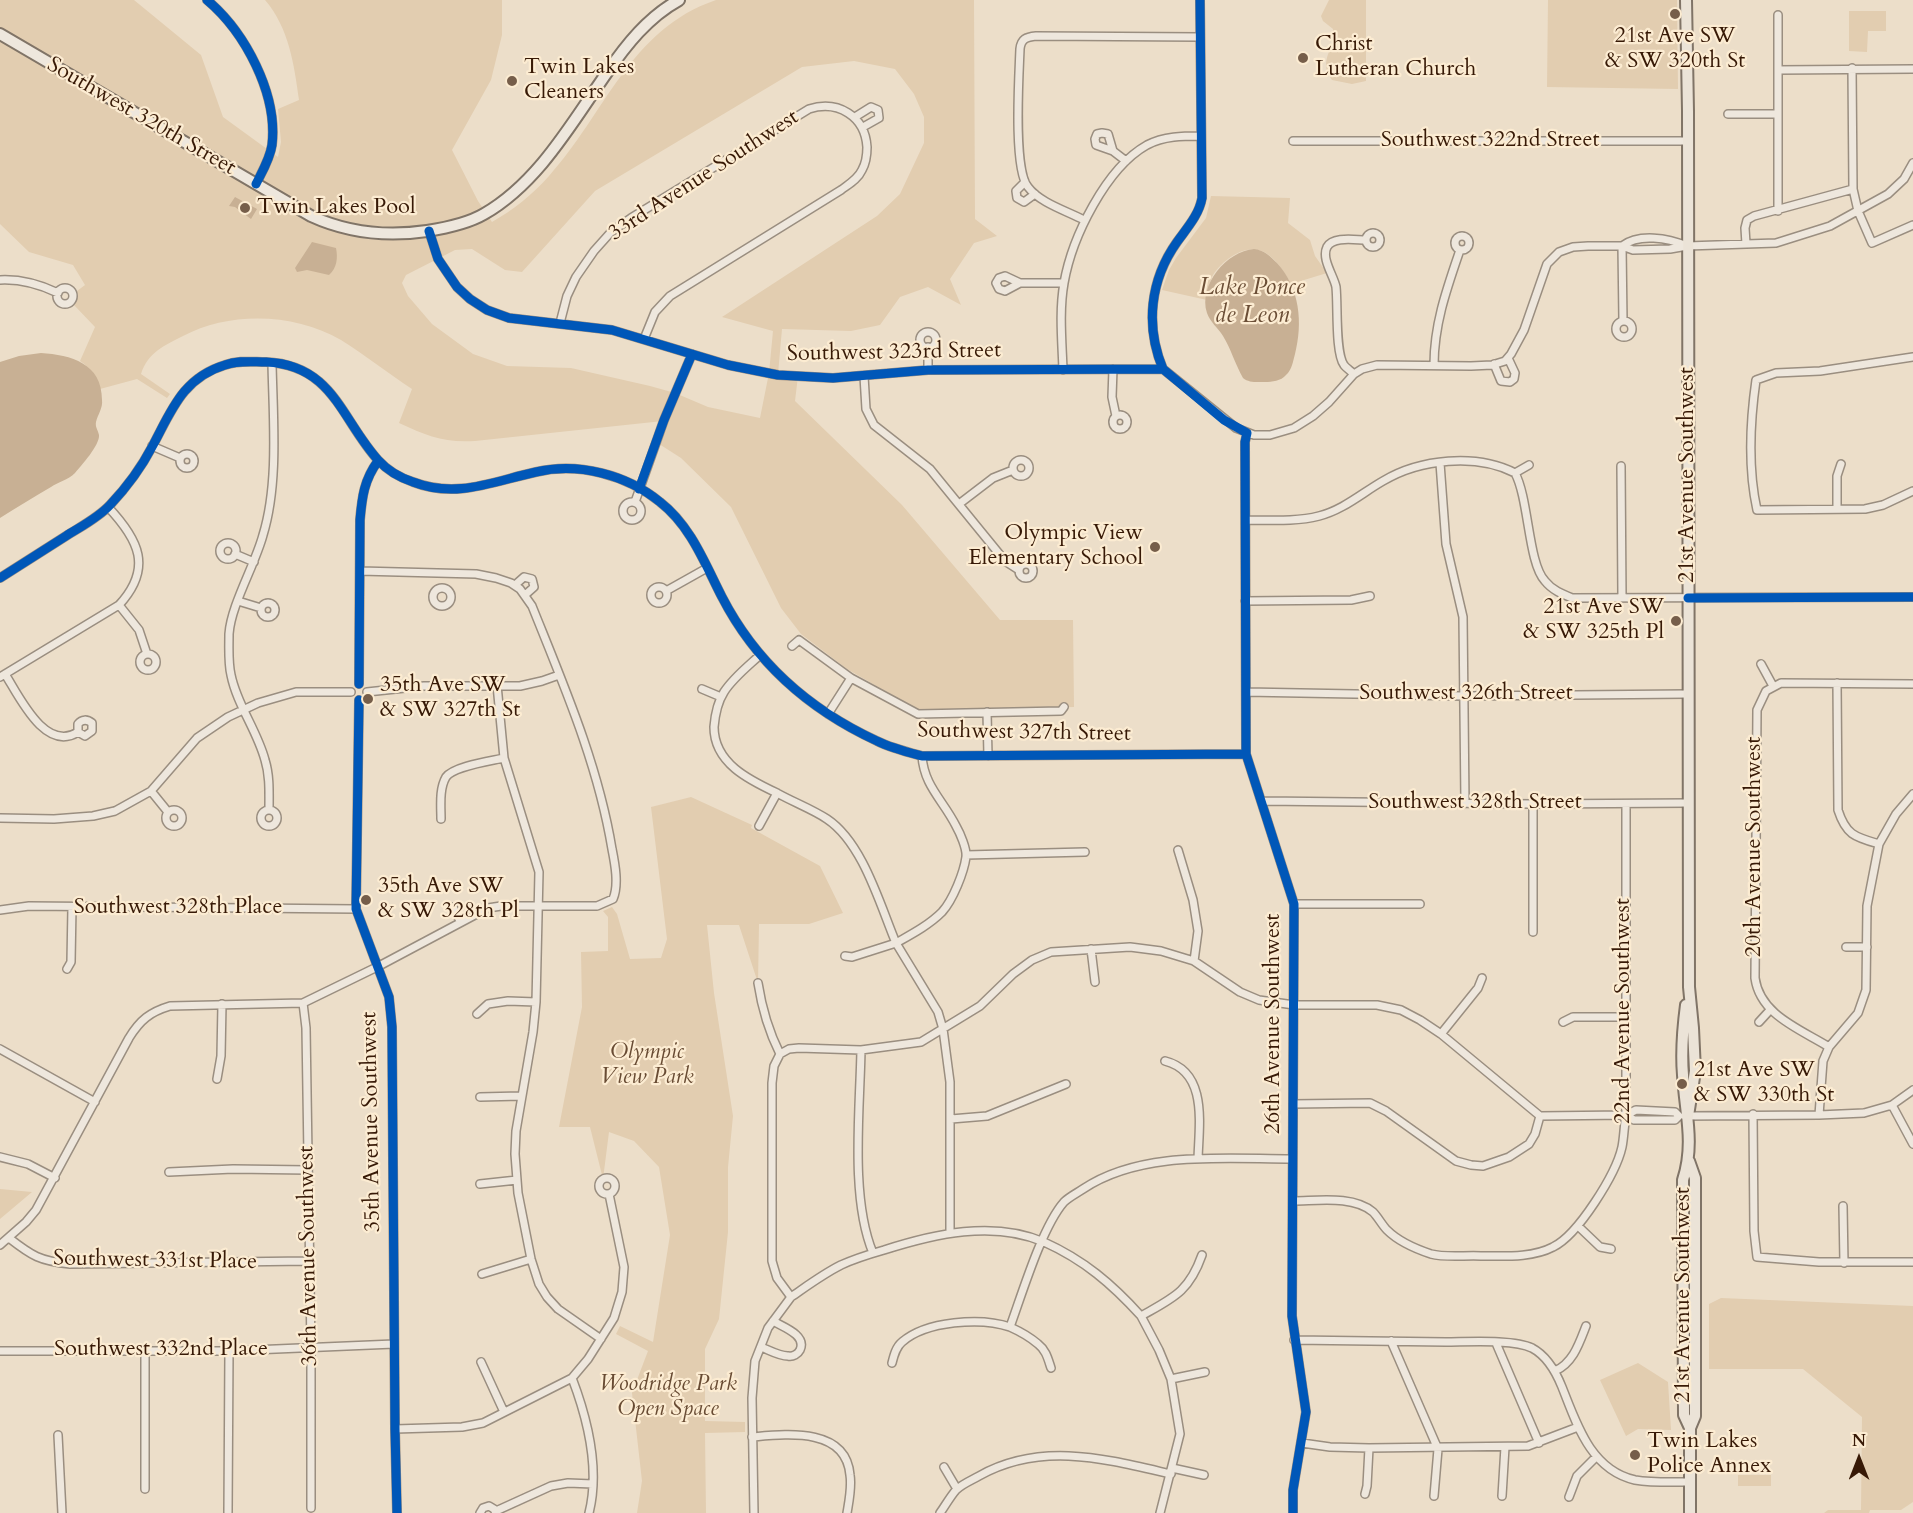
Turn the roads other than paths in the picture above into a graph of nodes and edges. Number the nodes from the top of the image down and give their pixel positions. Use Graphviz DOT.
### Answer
graph roads {
  1 [pos="207,0"];
  2 [pos="680,0"];
  3 [pos="1200,0"];
  4 [pos="1686,0"];
  5 [pos="1778,15"];
  6 [pos="0,34"];
  7 [pos="1200,37"];
  8 [pos="1852,68"];
  9 [pos="1913,69"];
  10 [pos="1778,70"];
  11 [pos="1728,114"];
  12 [pos="1778,114"];
  13 [pos="1201,136"];
  14 [pos="1293,141"];
  15 [pos="1687,141"];
  16 [pos="1113,151"];
  17 [pos="1126,161"];
  18 [pos="1913,163"];
  19 [pos="256,184"];
  20 [pos="1026,185"];
  21 [pos="1853,189"];
  22 [pos="1035,194"];
  23 [pos="1778,211"];
  24 [pos="1858,211"];
  25 [pos="1084,220"];
  26 [pos="1913,225"];
  27 [pos="429,231"];
  28 [pos="1366,240"];
  29 [pos="1746,244"];
  30 [pos="1622,246"];
  31 [pos="1687,246"];
  32 [pos="1460,250"];
  33 [pos="0,280"];
  34 [pos="1020,283"];
  35 [pos="1064,283"];
  36 [pos="58,292"];
  37 [pos="1623,321"];
  38 [pos="560,323"];
  39 [pos="644,339"];
  40 [pos="928,347"];
  41 [pos="692,354"];
  42 [pos="1913,357"];
  43 [pos="1506,359"];
  44 [pos="272,363"];
  45 [pos="1494,364"];
  46 [pos="1434,365"];
  47 [pos="1113,369"];
  48 [pos="1163,369"];
  49 [pos="928,370"];
  50 [pos="1063,370"];
  51 [pos="1354,374"];
  52 [pos="864,376"];
  53 [pos="1116,416"];
  54 [pos="1246,433"];
  55 [pos="152,447"];
  56 [pos="180,458"];
  57 [pos="378,461"];
  58 [pos="1440,463"];
  59 [pos="1841,464"];
  60 [pos="1529,465"];
  61 [pos="1621,466"];
  62 [pos="1013,470"];
  63 [pos="1515,473"];
  64 [pos="639,489"];
  65 [pos="1913,491"];
  66 [pos="635,502"];
  67 [pos="959,504"];
  68 [pos="108,507"];
  69 [pos="1837,509"];
  70 [pos="1246,520"];
  71 [pos="235,554"];
  72 [pos="254,562"];
  73 [pos="707,568"];
  74 [pos="1019,570"];
  75 [pos="360,571"];
  76 [pos="442,573"];
  77 [pos="0,578"];
  78 [pos="442,588"];
  79 [pos="520,590"];
  80 [pos="666,591"];
  81 [pos="1370,596"];
  82 [pos="1622,597"];
  83 [pos="1913,597"];
  84 [pos="1688,598"];
  85 [pos="238,601"];
  86 [pos="1245,601"];
  87 [pos="119,605"];
  88 [pos="261,608"];
  89 [pos="792,646"];
  90 [pos="147,654"];
  91 [pos="759,656"];
  92 [pos="1761,664"];
  93 [pos="560,675"];
  94 [pos="2,676"];
  95 [pos="851,678"];
  96 [pos="1837,683"];
  97 [pos="359,684"];
  98 [pos="1913,684"];
  99 [pos="497,685"];
  100 [pos="1773,686"];
  101 [pos="702,689"];
  102 [pos="351,692"];
  103 [pos="367,692"];
  104 [pos="1246,692"];
  105 [pos="1687,694"];
  106 [pos="1463,696"];
  107 [pos="721,697"];
  108 [pos="358,700"];
  109 [pos="1064,707"];
  110 [pos="244,710"];
  111 [pos="987,712"];
  112 [pos="828,714"];
  113 [pos="78,732"];
  114 [pos="1246,754"];
  115 [pos="922,756"];
  116 [pos="988,756"];
  117 [pos="504,758"];
  118 [pos="151,791"];
  119 [pos="777,793"];
  120 [pos="1913,794"];
  121 [pos="1263,801"];
  122 [pos="1465,802"];
  123 [pos="1688,803"];
  124 [pos="1533,804"];
  125 [pos="1626,804"];
  126 [pos="269,810"];
  127 [pos="168,812"];
  128 [pos="0,818"];
  129 [pos="441,819"];
  130 [pos="759,826"];
  131 [pos="1879,844"];
  132 [pos="1178,850"];
  133 [pos="1085,852"];
  134 [pos="966,855"];
  135 [pos="1294,904"];
  136 [pos="1420,904"];
  137 [pos="538,906"];
  138 [pos="72,907"];
  139 [pos="453,907"];
  140 [pos="356,909"];
  141 [pos="0,910"];
  142 [pos="460,921"];
  143 [pos="1533,932"];
  144 [pos="896,943"];
  145 [pos="1846,947"];
  146 [pos="1867,947"];
  147 [pos="1090,949"];
  148 [pos="845,956"];
  149 [pos="1194,960"];
  150 [pos="379,966"];
  151 [pos="67,969"];
  152 [pos="1482,978"];
  153 [pos="1095,981"];
  154 [pos="758,983"];
  155 [pos="536,1002"];
  156 [pos="222,1004"];
  157 [pos="303,1004"];
  158 [pos="1294,1005"];
  159 [pos="1770,1010"];
  160 [pos="477,1014"];
  161 [pos="1625,1017"];
  162 [pos="1563,1022"];
  163 [pos="1759,1022"];
  164 [pos="943,1029"];
  165 [pos="1442,1034"];
  166 [pos="1829,1047"];
  167 [pos="0,1049"];
  168 [pos="861,1050"];
  169 [pos="780,1054"];
  170 [pos="1165,1061"];
  171 [pos="217,1079"];
  172 [pos="1066,1084"];
  173 [pos="1913,1090"];
  174 [pos="521,1096"];
  175 [pos="480,1097"];
  176 [pos="95,1102"];
  177 [pos="1293,1104"];
  178 [pos="1892,1105"];
  179 [pos="1753,1114"];
  180 [pos="1626,1115"];
  181 [pos="1819,1115"];
  182 [pos="1540,1116"];
  183 [pos="1684,1116"];
  184 [pos="951,1119"];
  185 [pos="1913,1144"];
  186 [pos="0,1157"];
  187 [pos="1198,1159"];
  188 [pos="1292,1159"];
  189 [pos="308,1170"];
  190 [pos="169,1172"];
  191 [pos="55,1178"];
  192 [pos="517,1180"];
  193 [pos="480,1184"];
  194 [pos="609,1194"];
  195 [pos="1293,1200"];
  196 [pos="1843,1206"];
  197 [pos="1578,1226"];
  198 [pos="951,1232"];
  199 [pos="9,1238"];
  200 [pos="1043,1241"];
  201 [pos="0,1245"];
  202 [pos="1611,1249"];
  203 [pos="873,1253"];
  204 [pos="1202,1255"];
  205 [pos="531,1259"];
  206 [pos="308,1261"];
  207 [pos="1913,1262"];
  208 [pos="1845,1263"];
  209 [pos="482,1274"];
  210 [pos="791,1297"];
  211 [pos="1141,1316"];
  212 [pos="774,1321"];
  213 [pos="1586,1326"];
  214 [pos="1010,1327"];
  215 [pos="602,1339"];
  216 [pos="1294,1340"];
  217 [pos="1391,1341"];
  218 [pos="1496,1343"];
  219 [pos="394,1344"];
  220 [pos="761,1347"];
  221 [pos="311,1348"];
  222 [pos="0,1351"];
  223 [pos="145,1351"];
  224 [pos="229,1351"];
  225 [pos="481,1362"];
  226 [pos="892,1363"];
  227 [pos="1051,1368"];
  228 [pos="1555,1371"];
  229 [pos="1205,1372"];
  230 [pos="572,1378"];
  231 [pos="1171,1379"];
  232 [pos="504,1412"];
  233 [pos="1578,1427"];
  234 [pos="395,1429"];
  235 [pos="58,1434"];
  236 [pos="752,1437"];
  237 [pos="1302,1443"];
  238 [pos="1539,1443"];
  239 [pos="1505,1447"];
  240 [pos="1369,1448"];
  241 [pos="1438,1449"];
  242 [pos="1596,1457"];
  243 [pos="944,1467"];
  244 [pos="1172,1471"];
  245 [pos="1204,1475"];
  246 [pos="1690,1482"];
  247 [pos="592,1484"];
  248 [pos="145,1489"];
  249 [pos="957,1489"];
  250 [pos="1365,1494"];
  251 [pos="1434,1496"];
  252 [pos="1502,1496"];
  253 [pos="1569,1497"];
  254 [pos="311,1508"];
  255 [pos="228,1512"];
  256 [pos="496,1512"];
  257 [pos="62,1513"];
  258 [pos="397,1513"];
  259 [pos="480,1513"];
  260 [pos="589,1513"];
  261 [pos="754,1513"];
  262 [pos="847,1513"];
  263 [pos="940,1513"];
  264 [pos="1160,1513"];
  265 [pos="1293,1513"];
  266 [pos="1690,1513"];
  1 -- 19 [label="street"];
  2 -- 27 [label="main road, Southwest 320th Street"];
  3 -- 7 [label="street"];
  4 -- 15 [label="main road, 21st Avenue Southwest"];
  5 -- 10 [label="street"];
  6 -- 19 [label="main road, Southwest 320th Street"];
  7 -- 13 [label="street"];
  7 -- 20 [label="street"];
  8 -- 9 [label="street"];
  8 -- 10 [label="street"];
  8 -- 21 [label="street"];
  10 -- 12 [label="street"];
  11 -- 12 [label="street"];
  12 -- 23 [label="street"];
  13 -- 17 [label="street"];
  13 -- 48 [label="street"];
  14 -- 15 [label="street, Southwest 322nd Street"];
  15 -- 31 [label="main road, 21st Avenue Southwest"];
  16 -- 17 [label="street"];
  17 -- 25 [label="street"];
  18 -- 24 [label="street"];
  19 -- 27 [label="main road, Southwest 320th Street"];
  20 -- 22 [label="street"];
  20 -- 22 [label="street"];
  21 -- 23 [label="street"];
  21 -- 24 [label="street"];
  22 -- 25 [label="street"];
  23 -- 29 [label="street"];
  24 -- 26 [label="street"];
  24 -- 29 [label="street"];
  25 -- 35 [label="street"];
  27 -- 38 [label="street, Southwest 323rd Street"];
  28 -- 51 [label="street"];
  29 -- 31 [label="street"];
  30 -- 31 [label="street"];
  30 -- 37 [label="street"];
  30 -- 43 [label="street"];
  31 -- 84 [label="main road, 21st Avenue Southwest"];
  32 -- 46 [label="street"];
  33 -- 36 [label="street"];
  34 -- 35 [label="street"];
  35 -- 50 [label="street"];
  38 -- 39 [label="street, Southwest 323rd Street"];
  38 -- 39 [label="street, 33rd Avenue Southwest"];
  39 -- 41 [label="street, Southwest 323rd Street"];
  40 -- 49 [label="street, Southwest 323rd Street"];
  41 -- 52 [label="street, Southwest 323rd Street"];
  41 -- 64 [label="street"];
  42 -- 69 [label="street"];
  43 -- 45 [label="street"];
  43 -- 45 [label="street"];
  44 -- 55 [label="street"];
  44 -- 57 [label="street"];
  44 -- 72 [label="street"];
  45 -- 46 [label="street"];
  46 -- 51 [label="street"];
  47 -- 48 [label="street, Southwest 323rd Street"];
  47 -- 50 [label="street, Southwest 323rd Street"];
  47 -- 53 [label="street"];
  48 -- 54 [label="street"];
  49 -- 50 [label="street, Southwest 323rd Street"];
  49 -- 52 [label="street, Southwest 323rd Street"];
  51 -- 54 [label="street"];
  52 -- 67 [label="street"];
  54 -- 70 [label="street, 26th Avenue Southwest"];
  55 -- 56 [label="street"];
  55 -- 68 [label="street"];
  57 -- 64 [label="street, Southwest 327th Street"];
  57 -- 75 [label="street"];
  58 -- 63 [label="street"];
  58 -- 70 [label="street"];
  58 -- 106 [label="street"];
  59 -- 69 [label="street"];
  60 -- 63 [label="street"];
  61 -- 82 [label="street"];
  62 -- 67 [label="street"];
  63 -- 82 [label="street"];
  64 -- 66 [label="street"];
  64 -- 73 [label="street, Southwest 327th Street"];
  65 -- 69 [label="street"];
  67 -- 74 [label="street"];
  68 -- 77 [label="street"];
  68 -- 87 [label="street"];
  70 -- 86 [label="street, 26th Avenue Southwest"];
  71 -- 72 [label="street"];
  72 -- 85 [label="street"];
  73 -- 80 [label="street"];
  73 -- 91 [label="street, Southwest 327th Street"];
  75 -- 76 [label="street"];
  75 -- 97 [label="street"];
  76 -- 78 [label="street"];
  76 -- 79 [label="street"];
  79 -- 79 [label="street"];
  79 -- 93 [label="street"];
  81 -- 86 [label="street"];
  82 -- 84 [label="street"];
  83 -- 84 [label="street"];
  84 -- 105 [label="main road, 21st Avenue Southwest"];
  85 -- 88 [label="street"];
  85 -- 110 [label="street"];
  86 -- 104 [label="street, 26th Avenue Southwest"];
  87 -- 90 [label="street"];
  87 -- 94 [label="street"];
  89 -- 95 [label="street"];
  91 -- 107 [label="street"];
  91 -- 112 [label="street, Southwest 327th Street"];
  92 -- 100 [label="street"];
  93 -- 99 [label="street"];
  93 -- 137 [label="street"];
  94 -- 113 [label="street"];
  95 -- 111 [label="street"];
  95 -- 112 [label="street"];
  96 -- 98 [label="street"];
  96 -- 100 [label="street"];
  96 -- 131 [label="street"];
  97 -- 102 [label="street"];
  97 -- 103 [label="street"];
  99 -- 103 [label="street"];
  99 -- 117 [label="street"];
  100 -- 159 [label="street, 20th Avenue Southwest"];
  101 -- 107 [label="street"];
  102 -- 108 [label="street"];
  102 -- 110 [label="street"];
  103 -- 108 [label="street"];
  104 -- 106 [label="street, Southwest 326th Street"];
  104 -- 114 [label="street, 26th Avenue Southwest"];
  105 -- 106 [label="street, Southwest 326th Street"];
  105 -- 123 [label="main road, 21st Avenue Southwest"];
  106 -- 122 [label="street"];
  107 -- 119 [label="street"];
  108 -- 140 [label="street, 35th Avenue Southwest"];
  109 -- 111 [label="street"];
  110 -- 118 [label="street"];
  110 -- 126 [label="street"];
  111 -- 116 [label="street"];
  112 -- 115 [label="street, Southwest 327th Street"];
  114 -- 116 [label="street, Southwest 327th Street"];
  114 -- 121 [label="street, 26th Avenue Southwest"];
  115 -- 116 [label="street, Southwest 327th Street"];
  115 -- 134 [label="street"];
  117 -- 129 [label="street"];
  117 -- 137 [label="street"];
  118 -- 127 [label="street"];
  118 -- 128 [label="street"];
  119 -- 130 [label="street"];
  119 -- 144 [label="street"];
  120 -- 131 [label="street"];
  121 -- 122 [label="street, Southwest 328th Street"];
  121 -- 135 [label="street, 26th Avenue Southwest"];
  122 -- 124 [label="street, Southwest 328th Street"];
  123 -- 125 [label="street, Southwest 328th Street"];
  123 -- 183 [label="main road, 21st Avenue Southwest"];
  124 -- 125 [label="street, Southwest 328th Street"];
  124 -- 143 [label="street"];
  125 -- 161 [label="street, 22nd Avenue Southwest"];
  131 -- 146 [label="street"];
  132 -- 149 [label="street"];
  133 -- 134 [label="street"];
  134 -- 144 [label="street"];
  135 -- 136 [label="street"];
  135 -- 158 [label="street, 26th Avenue Southwest"];
  137 -- 142 [label="street"];
  137 -- 155 [label="street"];
  138 -- 140 [label="street, Southwest 328th Place"];
  138 -- 141 [label="street, Southwest 328th Place"];
  138 -- 151 [label="street"];
  139 -- 142 [label="street"];
  140 -- 150 [label="street, 35th Avenue Southwest"];
  142 -- 150 [label="street"];
  144 -- 148 [label="street"];
  144 -- 164 [label="street"];
  145 -- 146 [label="street"];
  146 -- 166 [label="street"];
  147 -- 149 [label="street"];
  147 -- 153 [label="street"];
  147 -- 164 [label="street"];
  149 -- 158 [label="street"];
  150 -- 157 [label="street"];
  150 -- 219 [label="street, 35th Avenue Southwest"];
  152 -- 165 [label="street"];
  154 -- 169 [label="street"];
  155 -- 160 [label="street"];
  155 -- 174 [label="street"];
  156 -- 157 [label="street"];
  156 -- 171 [label="street"];
  156 -- 176 [label="street"];
  157 -- 189 [label="street, 36th Avenue Southwest"];
  158 -- 165 [label="street"];
  158 -- 177 [label="street, 26th Avenue Southwest"];
  159 -- 163 [label="street"];
  159 -- 166 [label="street"];
  161 -- 162 [label="street"];
  161 -- 180 [label="street, 22nd Avenue Southwest"];
  164 -- 168 [label="street"];
  164 -- 184 [label="street"];
  165 -- 182 [label="street"];
  166 -- 181 [label="street"];
  167 -- 176 [label="street"];
  168 -- 169 [label="street"];
  168 -- 203 [label="street"];
  169 -- 210 [label="street"];
  170 -- 187 [label="street"];
  172 -- 184 [label="street"];
  173 -- 178 [label="street"];
  174 -- 175 [label="street"];
  174 -- 192 [label="street"];
  176 -- 191 [label="street"];
  177 -- 182 [label="street"];
  177 -- 188 [label="street, 26th Avenue Southwest"];
  178 -- 181 [label="street"];
  178 -- 185 [label="street"];
  179 -- 181 [label="street"];
  179 -- 183 [label="street"];
  179 -- 208 [label="street"];
  180 -- 182 [label="street"];
  180 -- 183 [label="street"];
  180 -- 197 [label="street, 22nd Avenue Southwest"];
  183 -- 246 [label="main road, 21st Avenue Southwest"];
  184 -- 198 [label="street"];
  186 -- 191 [label="street"];
  187 -- 188 [label="street"];
  187 -- 200 [label="street"];
  188 -- 195 [label="street, 26th Avenue Southwest"];
  189 -- 190 [label="street"];
  189 -- 206 [label="street, 36th Avenue Southwest"];
  191 -- 199 [label="street"];
  192 -- 193 [label="street"];
  192 -- 205 [label="street"];
  194 -- 215 [label="street"];
  195 -- 197 [label="street, 22nd Avenue Southwest"];
  195 -- 216 [label="street, 26th Avenue Southwest"];
  196 -- 208 [label="street"];
  197 -- 202 [label="street"];
  198 -- 200 [label="street"];
  198 -- 203 [label="street"];
  199 -- 201 [label="street"];
  199 -- 206 [label="street, Southwest 331st Place"];
  200 -- 211 [label="street"];
  200 -- 214 [label="street"];
  203 -- 210 [label="street"];
  204 -- 211 [label="street"];
  205 -- 209 [label="street"];
  205 -- 215 [label="street"];
  206 -- 221 [label="street, 36th Avenue Southwest"];
  207 -- 208 [label="street"];
  210 -- 212 [label="street"];
  211 -- 231 [label="street"];
  212 -- 220 [label="street"];
  212 -- 220 [label="street"];
  213 -- 228 [label="street"];
  214 -- 226 [label="street"];
  214 -- 227 [label="street"];
  215 -- 230 [label="street"];
  216 -- 217 [label="street"];
  216 -- 237 [label="street, 26th Avenue Southwest"];
  217 -- 218 [label="street"];
  217 -- 241 [label="street"];
  218 -- 228 [label="street"];
  218 -- 238 [label="street"];
  219 -- 221 [label="street, Southwest 332nd Place"];
  219 -- 234 [label="street, 35th Avenue Southwest"];
  220 -- 236 [label="street"];
  221 -- 224 [label="street, Southwest 332nd Place"];
  221 -- 254 [label="street, 36th Avenue Southwest"];
  222 -- 223 [label="street, Southwest 332nd Place"];
  223 -- 224 [label="street, Southwest 332nd Place"];
  223 -- 248 [label="street"];
  224 -- 255 [label="street"];
  225 -- 232 [label="street"];
  228 -- 233 [label="street"];
  229 -- 231 [label="street"];
  230 -- 232 [label="street"];
  230 -- 247 [label="street"];
  231 -- 244 [label="street"];
  232 -- 234 [label="street"];
  233 -- 238 [label="street"];
  233 -- 242 [label="street"];
  234 -- 258 [label="street, 35th Avenue Southwest"];
  235 -- 257 [label="street"];
  236 -- 261 [label="street"];
  236 -- 262 [label="street"];
  237 -- 240 [label="street"];
  237 -- 265 [label="street, 26th Avenue Southwest"];
  238 -- 239 [label="street"];
  239 -- 241 [label="street"];
  239 -- 252 [label="street"];
  240 -- 241 [label="street"];
  240 -- 250 [label="street"];
  241 -- 251 [label="street"];
  242 -- 246 [label="street"];
  242 -- 253 [label="street"];
  243 -- 249 [label="street"];
  244 -- 245 [label="street"];
  244 -- 249 [label="street"];
  244 -- 264 [label="street"];
  246 -- 266 [label="main road, 21st Avenue Southwest"];
  247 -- 256 [label="street"];
  247 -- 260 [label="street"];
  249 -- 263 [label="street"];
  256 -- 259 [label="street"];
}
